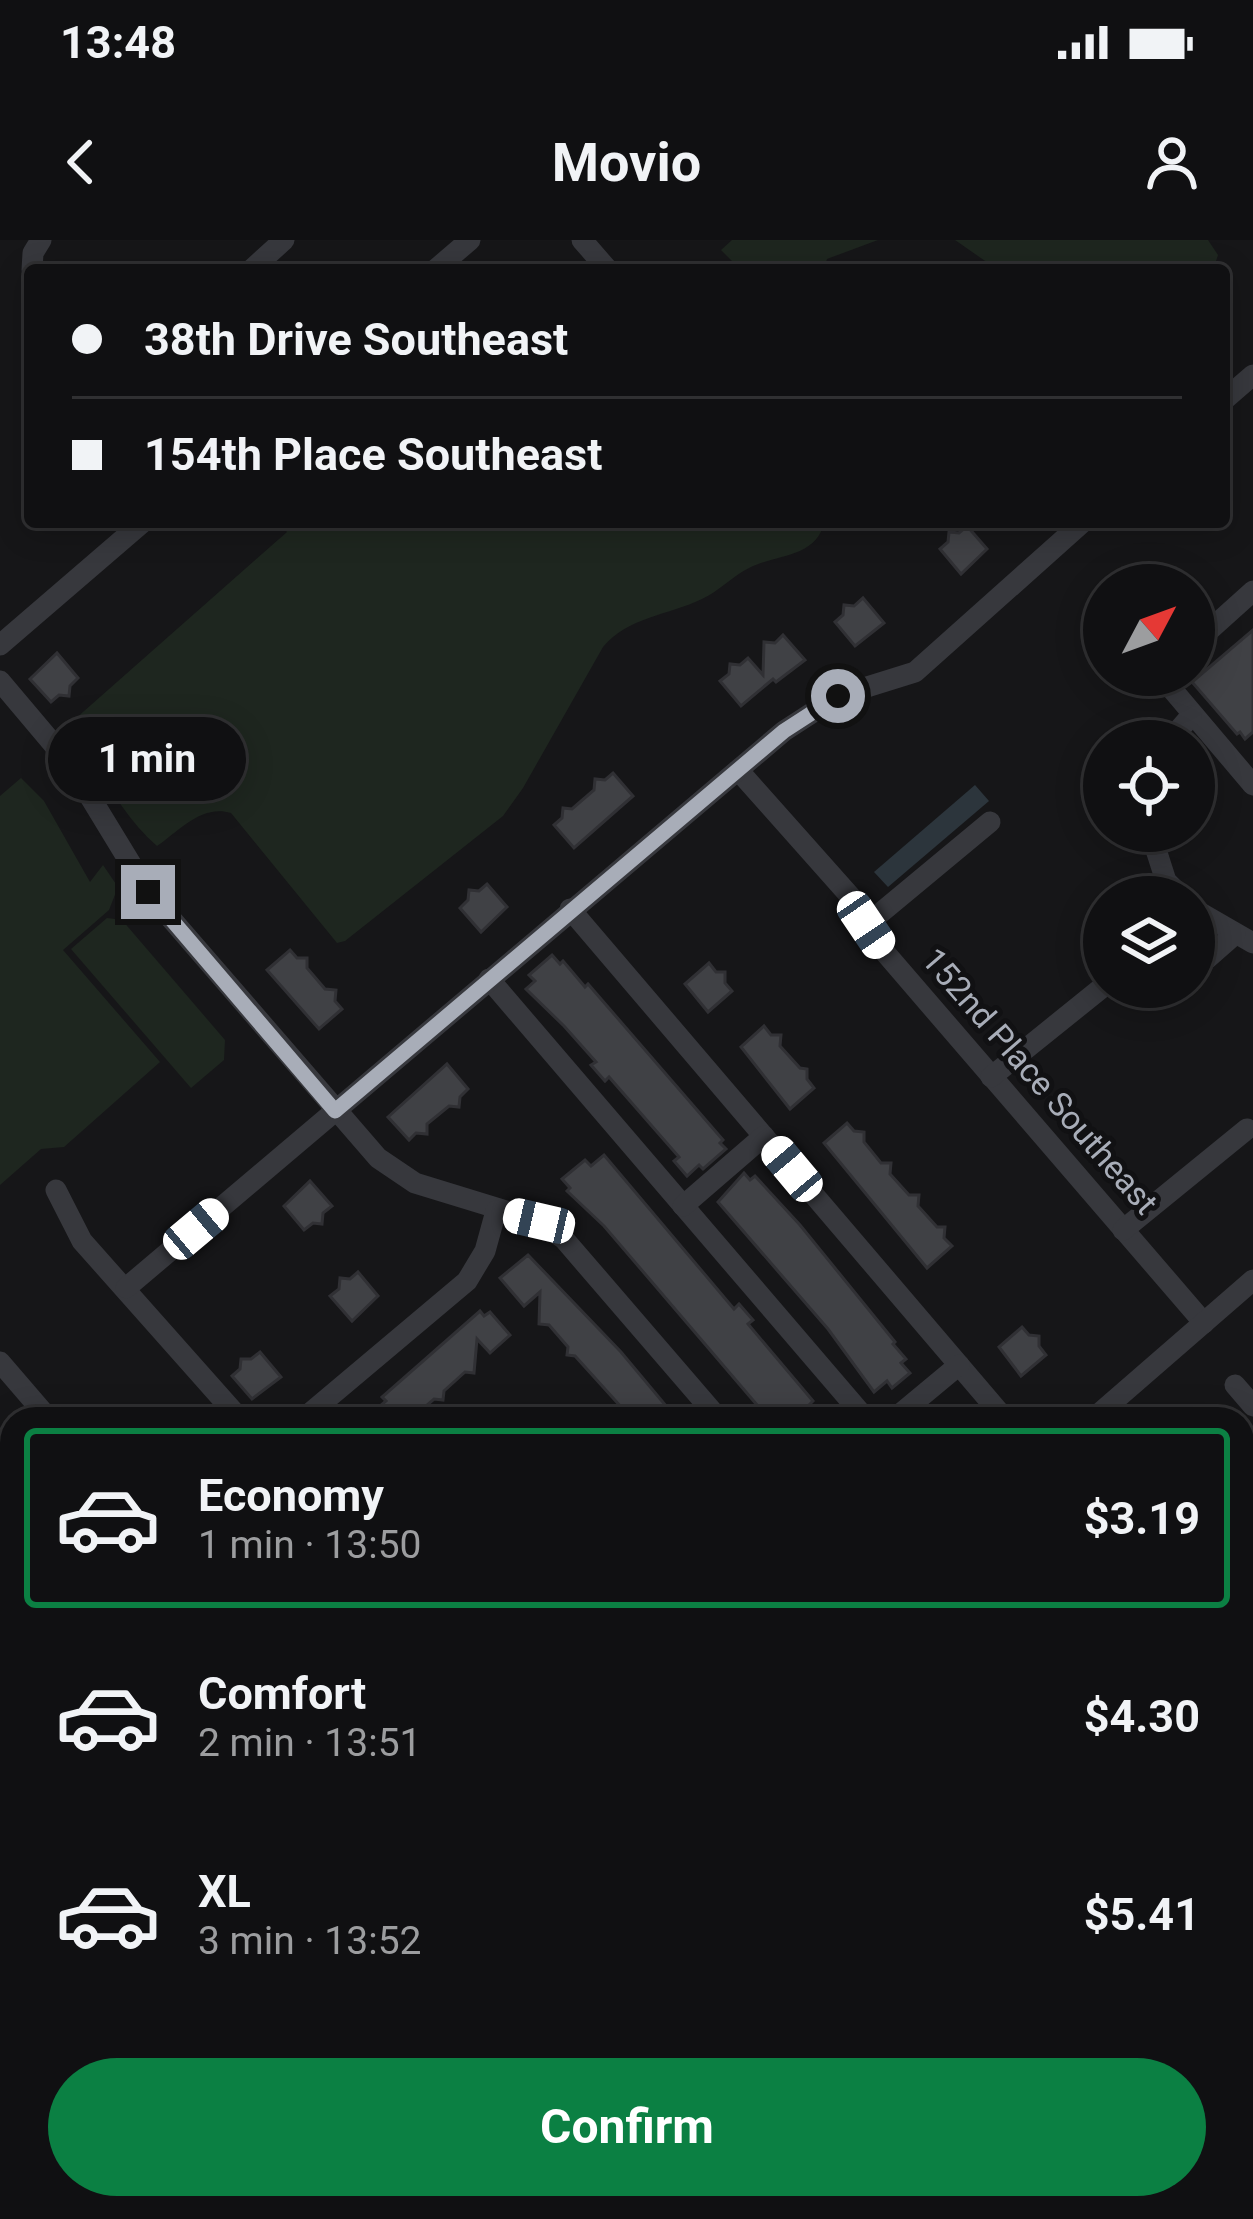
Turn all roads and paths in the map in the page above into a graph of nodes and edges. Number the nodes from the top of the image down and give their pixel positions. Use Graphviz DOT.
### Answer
graph roads {
  1 [pos="284,240"];
  2 [pos="470,240"];
  3 [pos="582,240"];
  4 [pos="258,264"];
  5 [pos="442,264"];
  6 [pos="603,264"];
  7 [pos="1253,375"];
  8 [pos="1230,395"];
  9 [pos="136,528"];
  10 [pos="1076,528"];
  11 [pos="1253,591"];
  12 [pos="1215,625"];
  13 [pos="0,645"];
  14 [pos="0,681"];
  15 [pos="1176,696"];
  16 [pos="1192,716"];
  17 [pos="1188,720"];
  18 [pos="738,770"];
  19 [pos="1253,785"];
  20 [pos="990,822"];
  21 [pos="570,909"];
  22 [pos="1215,921"];
  23 [pos="866,925"];
  24 [pos="1244,938"];
  25 [pos="1215,957"];
  26 [pos="489,979"];
  27 [pos="1083,1003"];
  28 [pos="991,1077"];
  29 [pos="335,1111"];
  30 [pos="1247,1129"];
  31 [pos="764,1136"];
  32 [pos="56,1190"];
  33 [pos="683,1206"];
  34 [pos="496,1211"];
  35 [pos="1124,1230"];
  36 [pos="1253,1280"];
  37 [pos="126,1288"];
  38 [pos="1204,1323"];
  39 [pos="0,1362"];
  40 [pos="959,1365"];
  41 [pos="1235,1385"];
  42 [pos="1253,1406"];
  43 [pos="39,1407"];
  44 [pos="229,1407"];
  45 [pos="317,1407"];
  46 [pos="709,1407"];
  47 [pos="856,1407"];
  48 [pos="909,1407"];
  49 [pos="996,1407"];
  50 [pos="1107,1407"];
  1 -- 4 [label="street"];
  2 -- 5 [label="street"];
  3 -- 6 [label="street"];
  7 -- 8 [label="street"];
  9 -- 13 [label="street"];
  10 -- 18 [label="street"];
  11 -- 12 [label="street"];
  14 -- 29 [label="street"];
  15 -- 16 [label="street"];
  16 -- 17 [label="street"];
  16 -- 19 [label="street"];
  18 -- 21 [label="street"];
  18 -- 23 [label="street, 152nd Place Southeast"];
  20 -- 23 [label="street"];
  21 -- 26 [label="street"];
  21 -- 31 [label="street"];
  22 -- 24 [label="street"];
  23 -- 28 [label="street, 152nd Place Southeast"];
  24 -- 25 [label="street"];
  26 -- 29 [label="street"];
  26 -- 33 [label="street"];
  27 -- 28 [label="street"];
  28 -- 35 [label="street, 152nd Place Southeast"];
  29 -- 34 [label="street"];
  29 -- 37 [label="street"];
  30 -- 35 [label="street"];
  31 -- 33 [label="street"];
  31 -- 40 [label="street"];
  32 -- 37 [label="street"];
  33 -- 47 [label="street"];
  34 -- 45 [label="street"];
  34 -- 46 [label="street"];
  35 -- 38 [label="street, 152nd Place Southeast"];
  36 -- 38 [label="street"];
  37 -- 44 [label="street"];
  38 -- 50 [label="street"];
  39 -- 43 [label="street"];
  40 -- 48 [label="street"];
  40 -- 49 [label="street"];
  41 -- 42 [label="street"];
}
